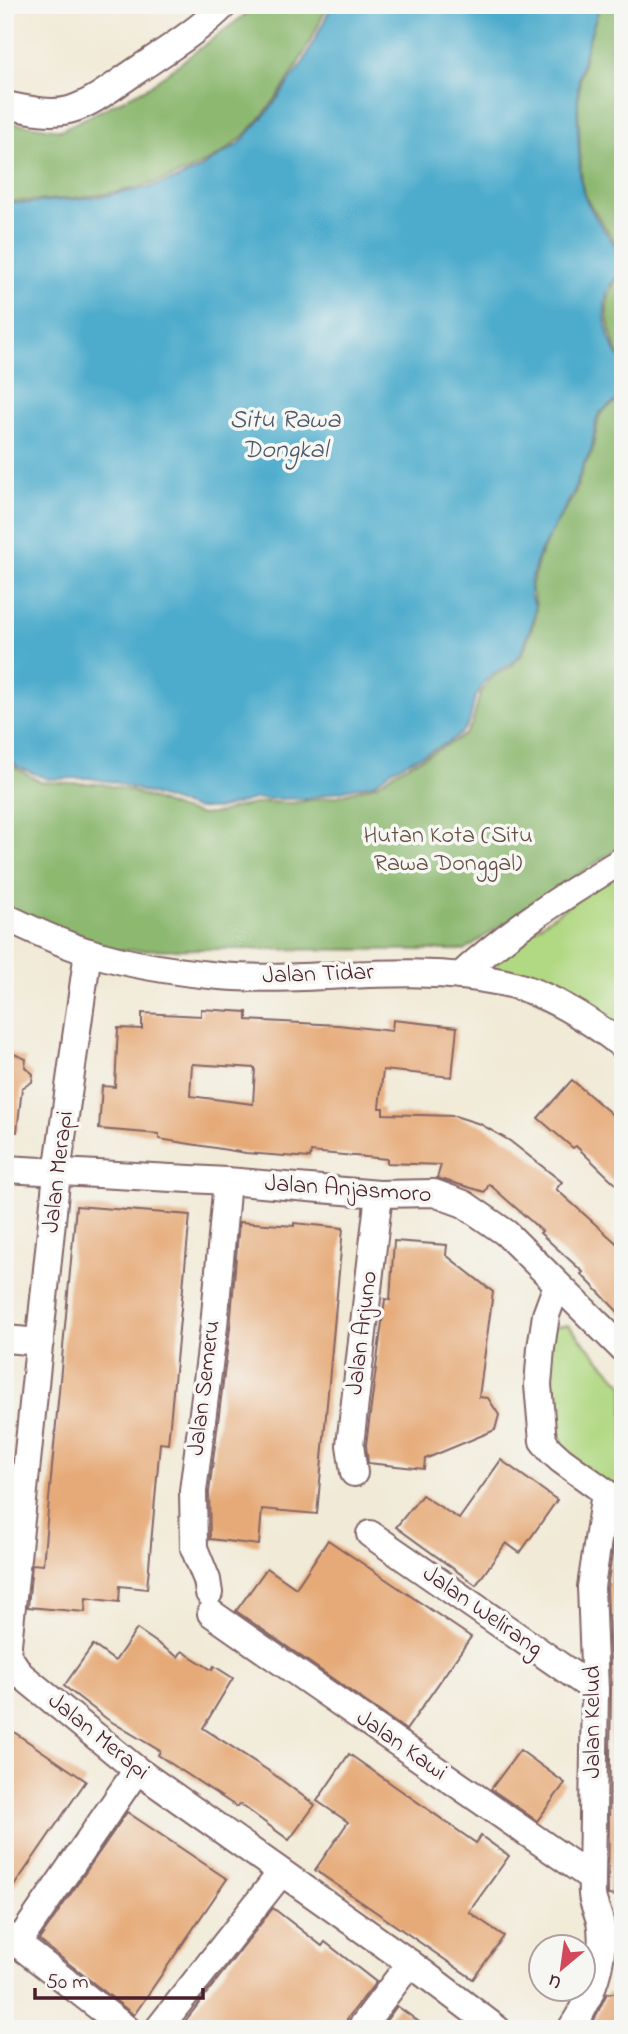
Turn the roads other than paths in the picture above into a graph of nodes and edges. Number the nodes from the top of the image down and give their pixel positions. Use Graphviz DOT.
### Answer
graph roads {
  1 [pos="224,5"];
  2 [pos="5,105"];
  3 [pos="623,860"];
  4 [pos="5,917"];
  5 [pos="88,952"];
  6 [pos="460,976"];
  7 [pos="623,1046"];
  8 [pos="5,1169"];
  9 [pos="57,1173"];
  10 [pos="227,1181"];
  11 [pos="379,1194"];
  12 [pos="557,1285"];
  13 [pos="5,1339"];
  14 [pos="40,1342"];
  15 [pos="623,1349"];
  16 [pos="354,1473"];
  17 [pos="614,1499"];
  18 [pos="14,1500"];
  19 [pos="370,1534"];
  20 [pos="210,1603"];
  21 [pos="9,1669"];
  22 [pos="594,1690"];
  23 [pos="137,1770"];
  24 [pos="281,1873"];
  25 [pos="592,1878"];
  26 [pos="11,1939"];
  27 [pos="410,1964"];
  28 [pos="127,2029"];
  29 [pos="158,2029"];
  30 [pos="360,2029"];
  31 [pos="497,2029"];
  32 [pos="572,2029"];
  1 -- 2 [label="street"];
  3 -- 6 [label="street"];
  4 -- 5 [label="street, Jalan Tidar"];
  5 -- 6 [label="street, Jalan Tidar"];
  5 -- 9 [label="street, Jalan Merapi"];
  6 -- 7 [label="street, Jalan Tidar"];
  8 -- 9 [label="street, Jalan Anjasmoro"];
  9 -- 10 [label="street, Jalan Anjasmoro"];
  9 -- 14 [label="street, Jalan Merapi"];
  10 -- 11 [label="street, Jalan Anjasmoro"];
  10 -- 20 [label="street, Jalan Semeru"];
  11 -- 12 [label="street, Jalan Anjasmoro"];
  11 -- 16 [label="street, Jalan Arjuno"];
  12 -- 15 [label="street, Jalan Anjasmoro"];
  12 -- 17 [label="street"];
  13 -- 14 [label="street"];
  14 -- 18 [label="street, Jalan Merapi"];
  17 -- 22 [label="street, Jalan Kelud"];
  18 -- 21 [label="street, Jalan Merapi"];
  19 -- 22 [label="street, Jalan Welirang"];
  20 -- 25 [label="street, Jalan Kawi"];
  21 -- 23 [label="street, Jalan Merapi"];
  22 -- 25 [label="street, Jalan Kelud"];
  23 -- 24 [label="street, Jalan Merapi"];
  23 -- 26 [label="street"];
  24 -- 27 [label="street, Jalan Merapi"];
  24 -- 29 [label="street"];
  25 -- 32 [label="street, Jalan Kelud"];
  26 -- 28 [label="street"];
  27 -- 30 [label="street"];
  27 -- 31 [label="street, Jalan Merapi"];
}
